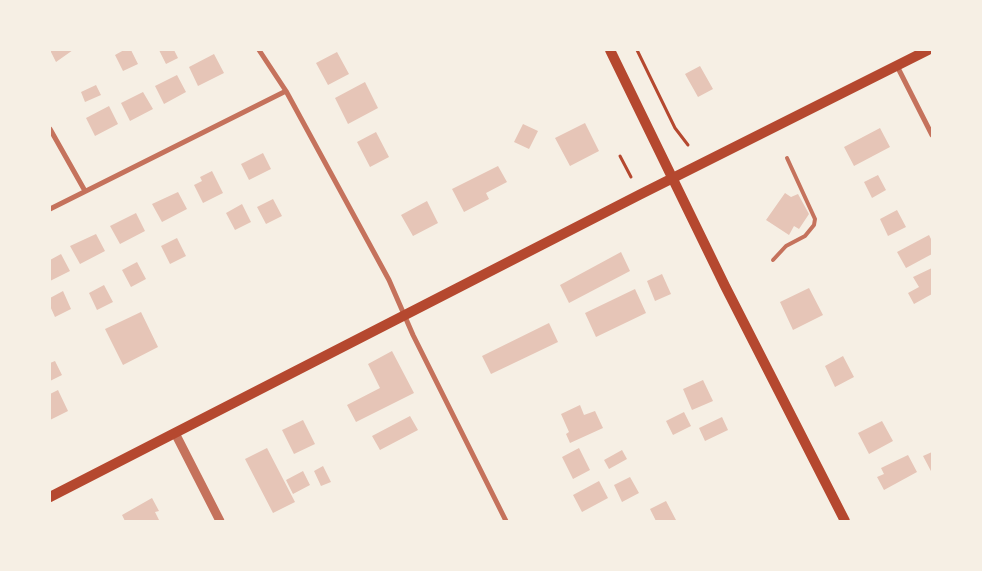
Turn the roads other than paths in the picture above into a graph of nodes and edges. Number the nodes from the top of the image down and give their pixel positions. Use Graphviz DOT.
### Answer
graph roads {
  1 [pos="259,50"];
  2 [pos="610,50"];
  3 [pos="928,50"];
  4 [pos="897,66"];
  5 [pos="286,91"];
  6 [pos="50,129"];
  7 [pos="932,135"];
  8 [pos="787,158"];
  9 [pos="672,179"];
  10 [pos="85,192"];
  11 [pos="50,209"];
  12 [pos="773,260"];
  13 [pos="404,316"];
  14 [pos="175,433"];
  15 [pos="50,497"];
  16 [pos="220,521"];
  17 [pos="506,521"];
  18 [pos="845,521"];
  1 -- 5 [label="street"];
  2 -- 9 [label="main road"];
  3 -- 4 [label="main road"];
  4 -- 7 [label="street"];
  4 -- 9 [label="main road"];
  5 -- 10 [label="street"];
  5 -- 13 [label="street"];
  6 -- 10 [label="street"];
  8 -- 12 [label="lane"];
  9 -- 13 [label="main road"];
  9 -- 18 [label="main road"];
  10 -- 11 [label="street"];
  13 -- 14 [label="main road"];
  13 -- 17 [label="street"];
  14 -- 15 [label="main road"];
  14 -- 16 [label="street"];
}
